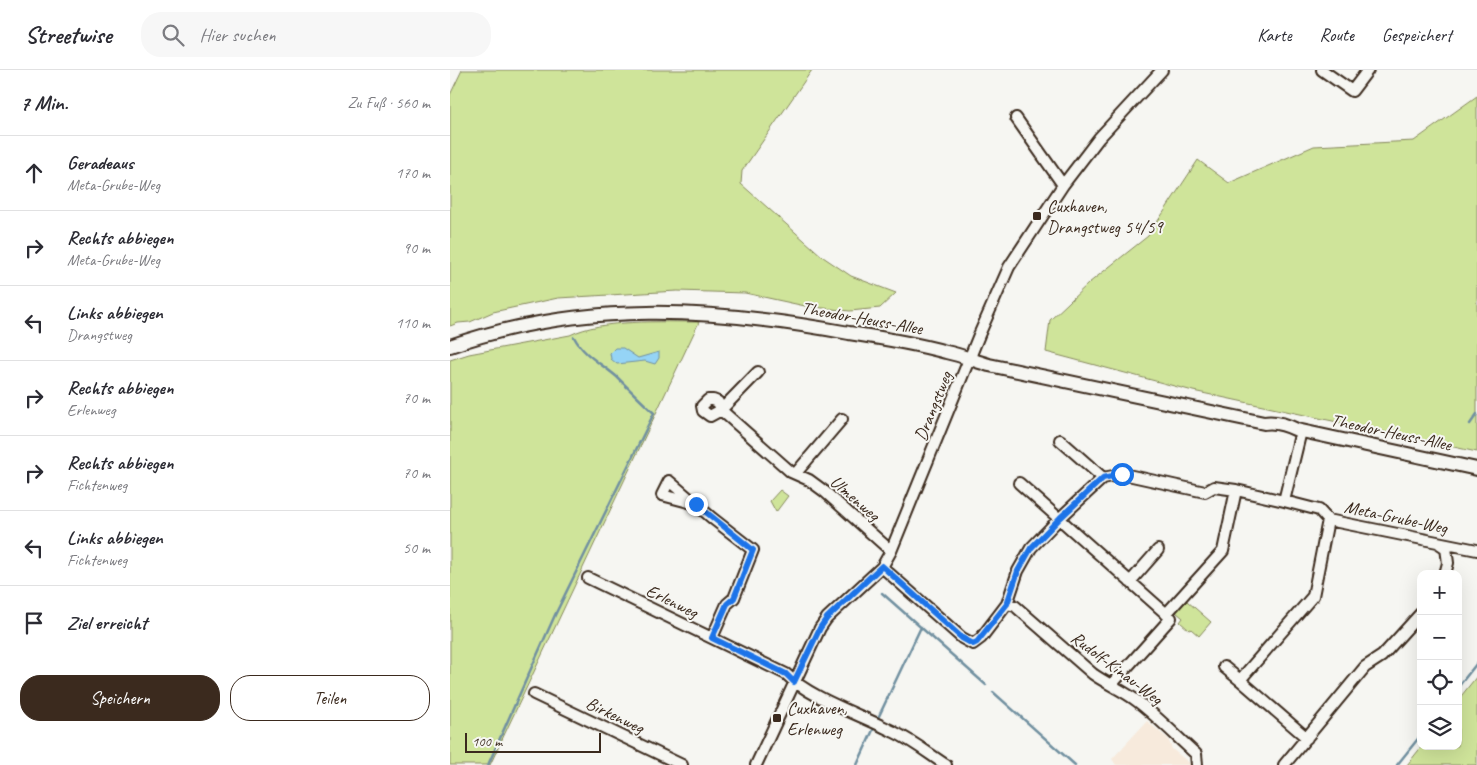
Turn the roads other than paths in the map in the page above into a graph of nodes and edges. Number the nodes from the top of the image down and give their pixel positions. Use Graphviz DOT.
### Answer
graph roads {
  1 [pos="1162,70"];
  2 [pos="1322,70"];
  3 [pos="1368,70"];
  4 [pos="1016,118"];
  5 [pos="1064,185"];
  6 [pos="450,346"];
  7 [pos="969,358"];
  8 [pos="758,372"];
  9 [pos="842,419"];
  10 [pos="1299,430"];
  11 [pos="1060,440"];
  12 [pos="1477,469"];
  13 [pos="796,473"];
  14 [pos="1103,478"];
  15 [pos="1019,482"];
  16 [pos="1236,490"];
  17 [pos="1284,501"];
  18 [pos="696,504"];
  19 [pos="1060,518"];
  20 [pos="1328,520"];
  21 [pos="1440,544"];
  22 [pos="1158,550"];
  23 [pos="1477,550"];
  24 [pos="891,551"];
  25 [pos="882,566"];
  26 [pos="1446,570"];
  27 [pos="588,578"];
  28 [pos="1130,582"];
  29 [pos="1007,604"];
  30 [pos="1166,614"];
  31 [pos="1419,615"];
  32 [pos="712,638"];
  33 [pos="1224,667"];
  34 [pos="1240,680"];
  35 [pos="794,682"];
  36 [pos="1112,684"];
  37 [pos="534,694"];
  38 [pos="1307,738"];
  39 [pos="940,763"];
  40 [pos="682,765"];
  41 [pos="756,765"];
  42 [pos="1197,765"];
  43 [pos="1284,765"];
  1 -- 5 [label="street, Drangstweg"];
  2 -- 3 [label="street"];
  4 -- 5 [label="street"];
  5 -- 7 [label="street, Drangstweg"];
  6 -- 7 [label="street, Theodor-Heuss-Allee"];
  7 -- 10 [label="street, Theodor-Heuss-Allee"];
  7 -- 24 [label="street, Drangstweg"];
  8 -- 13 [label="street, Ulmenweg"];
  9 -- 13 [label="street"];
  10 -- 12 [label="street, Theodor-Heuss-Allee"];
  10 -- 17 [label="street"];
  11 -- 14 [label="street"];
  13 -- 24 [label="street, Ulmenweg"];
  14 -- 16 [label="street, Meta-Grube-Weg"];
  14 -- 19 [label="street"];
  15 -- 19 [label="street"];
  16 -- 17 [label="street, Meta-Grube-Weg"];
  16 -- 30 [label="street"];
  17 -- 20 [label="street, Meta-Grube-Weg"];
  18 -- 32 [label="street"];
  19 -- 28 [label="street"];
  19 -- 29 [label="street"];
  20 -- 21 [label="street, Meta-Grube-Weg"];
  20 -- 34 [label="street"];
  21 -- 23 [label="street, Meta-Grube-Weg"];
  21 -- 26 [label="street"];
  22 -- 28 [label="street"];
  24 -- 25 [label="street, Drangstweg"];
  25 -- 29 [label="street"];
  25 -- 35 [label="street, Drangstweg"];
  27 -- 32 [label="street, Erlenweg"];
  28 -- 30 [label="street"];
  29 -- 36 [label="street, Rudolf-Kinau-Weg"];
  30 -- 36 [label="street"];
  31 -- 38 [label="street"];
  32 -- 35 [label="street, Erlenweg"];
  33 -- 34 [label="street"];
  34 -- 38 [label="street"];
  35 -- 39 [label="street, Erlenweg"];
  35 -- 41 [label="street, Drangstweg"];
  36 -- 42 [label="street, Rudolf-Kinau-Weg"];
  37 -- 40 [label="street, Birkenweg"];
  38 -- 43 [label="street"];
}
